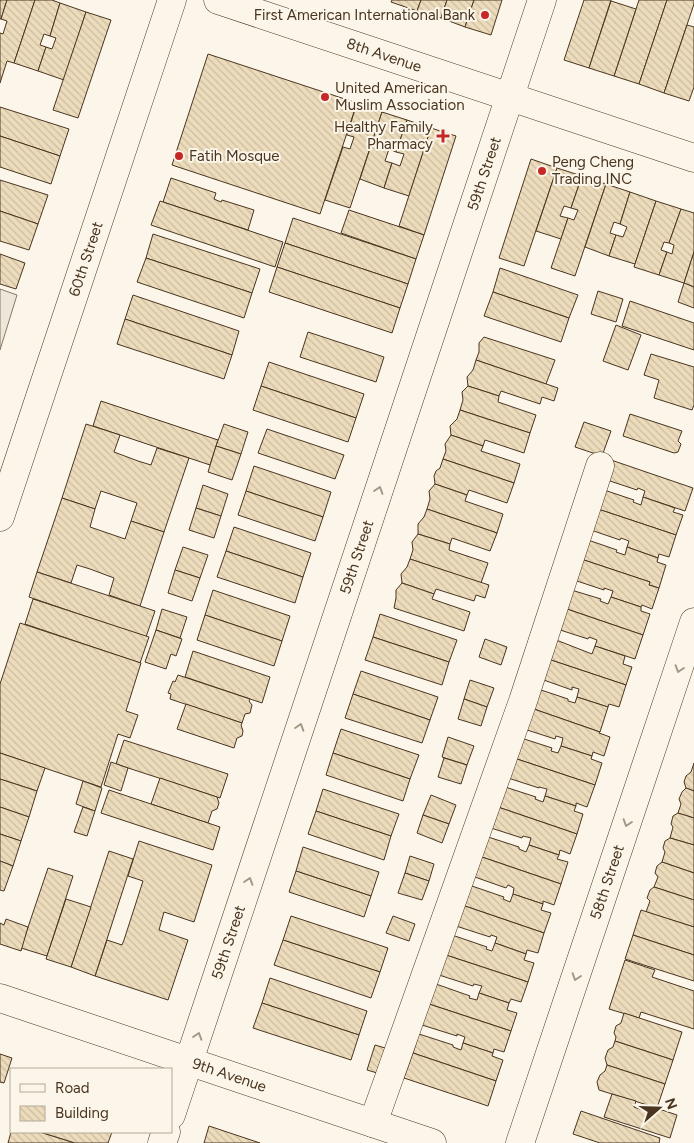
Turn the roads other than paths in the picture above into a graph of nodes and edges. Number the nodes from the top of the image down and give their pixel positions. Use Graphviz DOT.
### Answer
graph roads {
  1 [pos="172,0"];
  2 [pos="218,0"];
  3 [pos="542,0"];
  4 [pos="510,97"];
  5 [pos="694,158"];
  6 [pos="600,466"];
  7 [pos="0,517"];
  8 [pos="694,622"];
  9 [pos="0,998"];
  10 [pos="189,1061"];
  11 [pos="172,1112"];
  12 [pos="373,1123"];
  13 [pos="432,1143"];
  14 [pos="520,1143"];
  1 -- 7 [label="street, 60th Street"];
  2 -- 4 [label="street, 8th Avenue"];
  3 -- 4 [label="street, 59th Street"];
  4 -- 5 [label="street, 8th Avenue"];
  10 -- 4 [label="street, 59th Street, one-way"];
  6 -- 12 [label="street"];
  8 -- 14 [label="street, 58th Street, one-way"];
  9 -- 10 [label="street, 9th Avenue"];
  10 -- 11 [label="street, 59th Street"];
  10 -- 12 [label="street, 9th Avenue"];
  12 -- 13 [label="street, 9th Avenue"];
}
